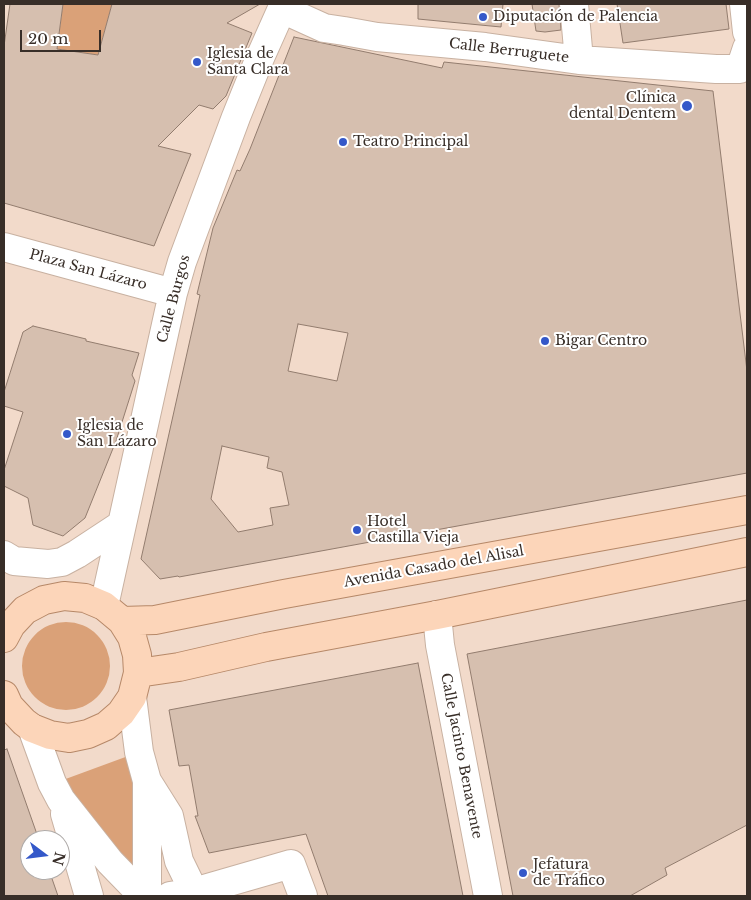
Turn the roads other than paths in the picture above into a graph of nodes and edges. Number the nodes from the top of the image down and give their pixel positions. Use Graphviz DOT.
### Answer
graph roads {
  1 [pos="574,4"];
  2 [pos="744,4"];
  3 [pos="283,7"];
  4 [pos="747,32"];
  5 [pos="744,59"];
  6 [pos="579,60"];
  7 [pos="4,246"];
  8 [pos="173,293"];
  9 [pos="747,510"];
  10 [pos="121,525"];
  11 [pos="747,552"];
  12 [pos="4,554"];
  13 [pos="113,614"];
  14 [pos="437,615"];
  15 [pos="6,625"];
  16 [pos="135,685"];
  17 [pos="4,695"];
  18 [pos="20,727"];
  19 [pos="147,781"];
  20 [pos="61,800"];
  21 [pos="187,895"];
  22 [pos="89,896"];
  23 [pos="145,896"];
  24 [pos="302,896"];
  25 [pos="488,896"];
  1 -- 6 [label="street"];
  2 -- 4 [label="street"];
  3 -- 6 [label="street, Calle Berruguete"];
  3 -- 8 [label="street, Calle Burgos"];
  5 -- 6 [label="street, Calle Berruguete"];
  7 -- 8 [label="street, Plaza San Lázaro"];
  8 -- 10 [label="street, Calle Burgos"];
  9 -- 13 [label="main road, Avenida Casado del Alisal"];
  10 -- 12 [label="street"];
  10 -- 13 [label="street, Calle Burgos"];
  11 -- 14 [label="main road"];
  13 -- 15 [label="main road"];
  13 -- 16 [label="main road"];
  14 -- 16 [label="main road"];
  14 -- 25 [label="street, Calle Jacinto Benavente"];
  16 -- 18 [label="main road"];
  16 -- 19 [label="street"];
  17 -- 18 [label="main road"];
  18 -- 20 [label="street"];
  19 -- 21 [label="street"];
  19 -- 23 [label="street"];
  20 -- 22 [label="street"];
  20 -- 23 [label="street"];
  21 -- 24 [label="street"];
}
